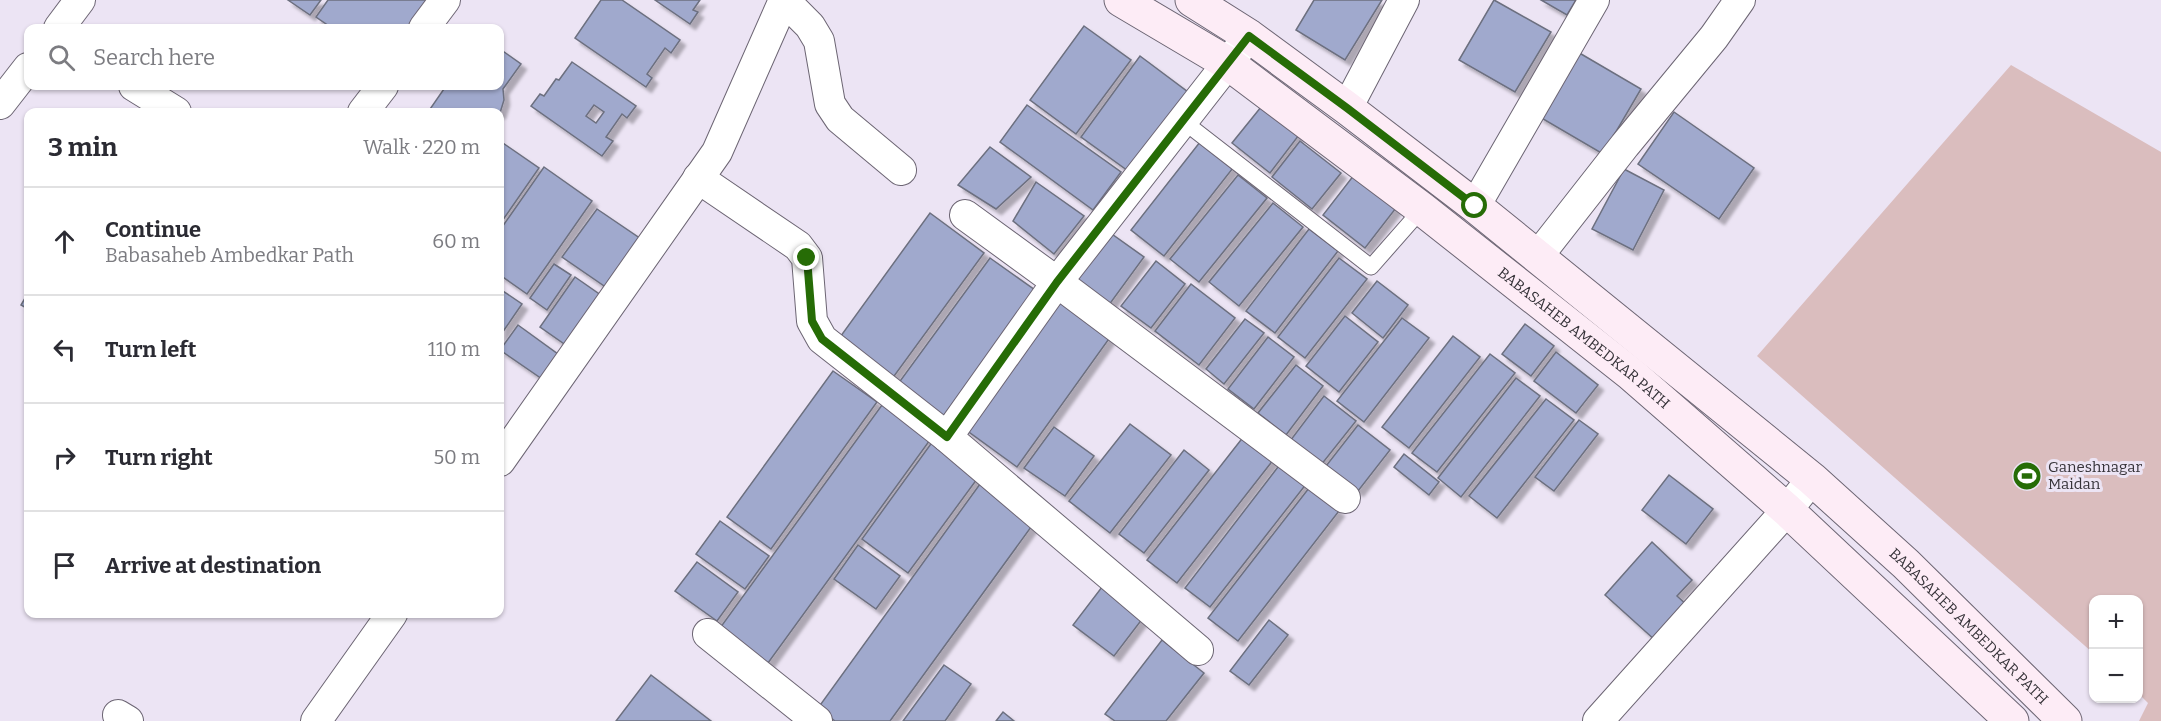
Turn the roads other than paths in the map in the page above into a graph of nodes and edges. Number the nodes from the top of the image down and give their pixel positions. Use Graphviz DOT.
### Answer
graph roads {
  1 [pos="80,0"];
  2 [pos="445,0"];
  3 [pos="784,0"];
  4 [pos="1121,0"];
  5 [pos="1194,0"];
  6 [pos="1404,0"];
  7 [pos="1594,0"];
  8 [pos="1740,0"];
  9 [pos="62,24"];
  10 [pos="427,24"];
  11 [pos="1249,36"];
  12 [pos="1229,63"];
  13 [pos="24,73"];
  14 [pos="140,90"];
  15 [pos="380,90"];
  16 [pos="0,104"];
  17 [pos="170,108"];
  18 [pos="366,108"];
  19 [pos="1347,108"];
  20 [pos="1184,121"];
  21 [pos="901,170"];
  22 [pos="698,178"];
  23 [pos="1475,206"];
  24 [pos="1422,209"];
  25 [pos="965,215"];
  26 [pos="1539,256"];
  27 [pos="1057,282"];
  28 [pos="947,437"];
  29 [pos="504,455"];
  30 [pos="1812,479"];
  31 [pos="1345,498"];
  32 [pos="1787,510"];
  33 [pos="389,618"];
  34 [pos="708,634"];
  35 [pos="1198,650"];
  36 [pos="316,721"];
  37 [pos="817,721"];
  38 [pos="1598,721"];
  39 [pos="2012,721"];
  40 [pos="2065,721"];
  1 -- 9 [label="street"];
  2 -- 10 [label="street"];
  3 -- 21 [label="street"];
  3 -- 22 [label="street"];
  4 -- 12 [label="street, BABASAHEB AMBEDKAR PATH"];
  5 -- 11 [label="street, BABASAHEB AMBEDKAR PATH"];
  6 -- 19 [label="street"];
  7 -- 23 [label="street"];
  8 -- 26 [label="street"];
  11 -- 12 [label="street"];
  11 -- 19 [label="street, BABASAHEB AMBEDKAR PATH"];
  12 -- 20 [label="street"];
  12 -- 24 [label="street, BABASAHEB AMBEDKAR PATH"];
  13 -- 16 [label="street"];
  14 -- 17 [label="street"];
  15 -- 18 [label="street"];
  19 -- 23 [label="street, BABASAHEB AMBEDKAR PATH"];
  20 -- 24 [label="lane"];
  20 -- 27 [label="street"];
  22 -- 28 [label="street"];
  22 -- 29 [label="street"];
  23 -- 26 [label="street, BABASAHEB AMBEDKAR PATH"];
  24 -- 32 [label="street, BABASAHEB AMBEDKAR PATH"];
  25 -- 27 [label="street"];
  26 -- 30 [label="street, BABASAHEB AMBEDKAR PATH"];
  27 -- 28 [label="street"];
  27 -- 31 [label="street"];
  28 -- 35 [label="street"];
  30 -- 32 [label="street"];
  30 -- 40 [label="street, BABASAHEB AMBEDKAR PATH"];
  32 -- 38 [label="street"];
  32 -- 39 [label="street, BABASAHEB AMBEDKAR PATH"];
  33 -- 36 [label="street"];
  34 -- 37 [label="street"];
}
